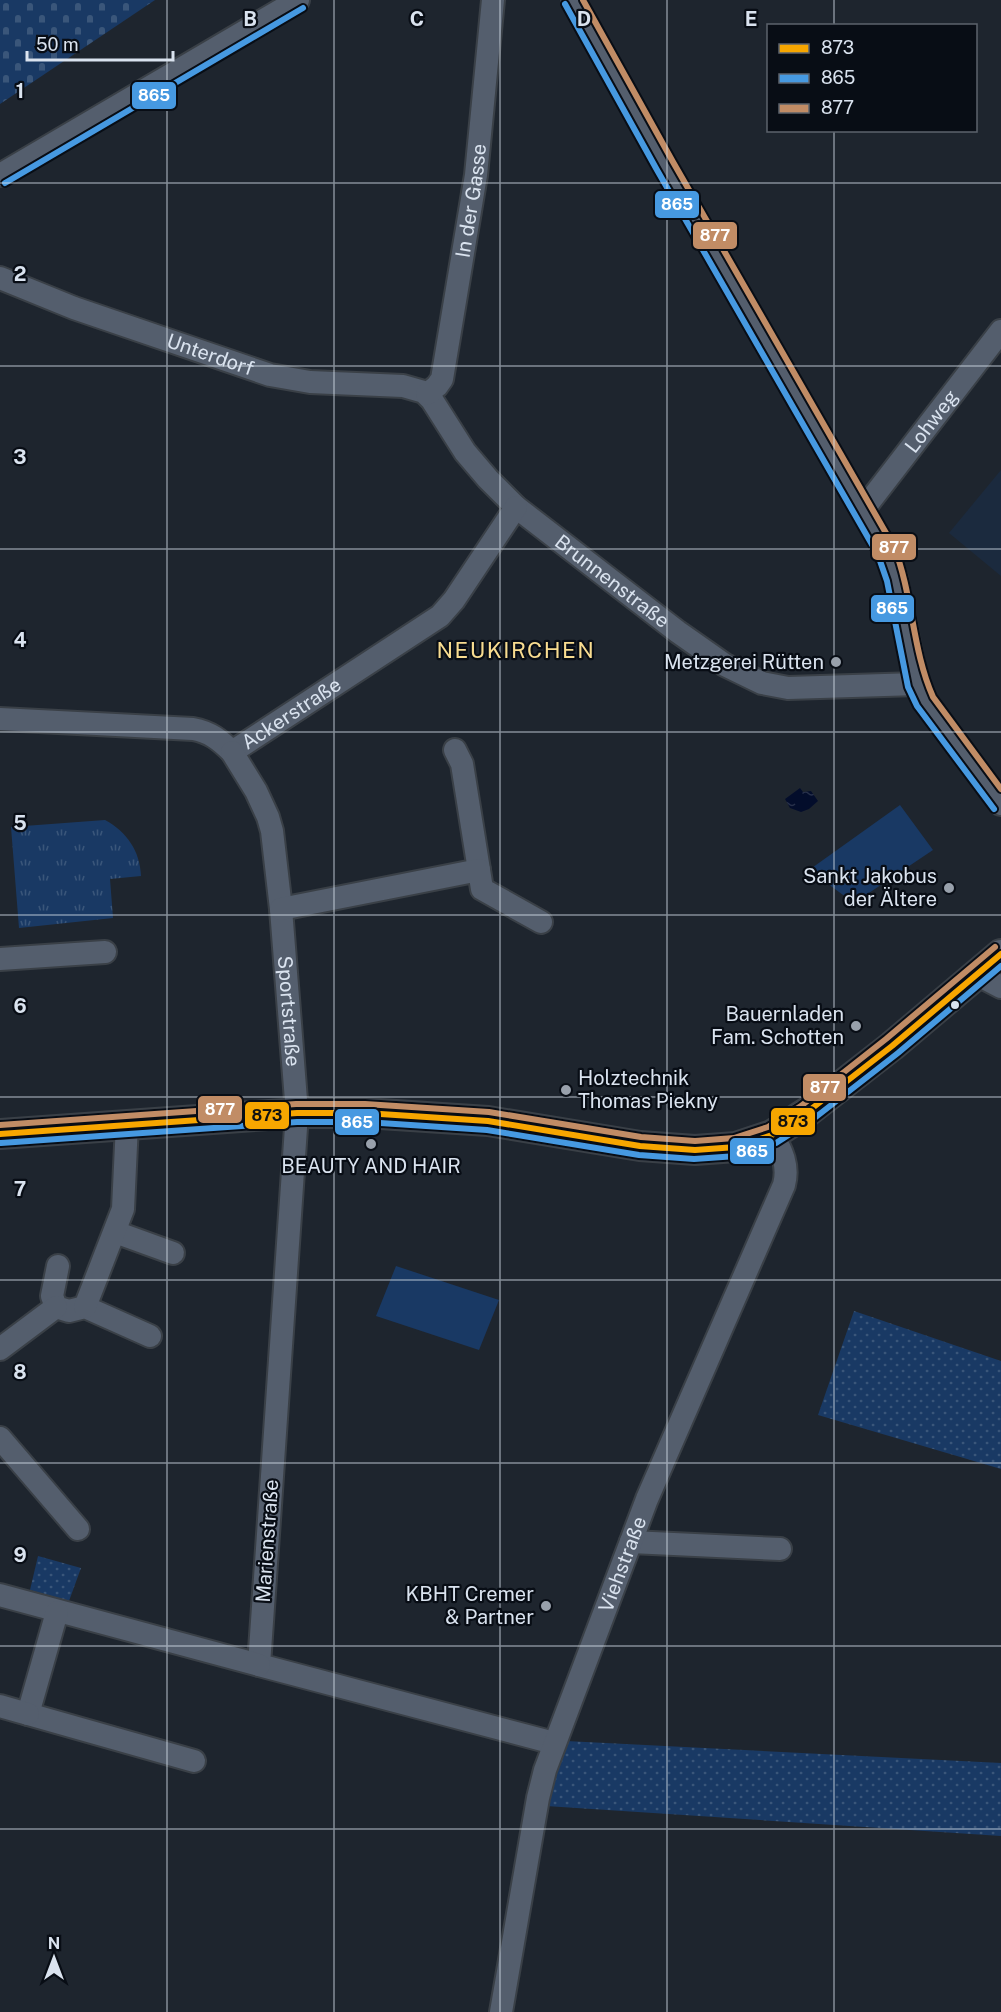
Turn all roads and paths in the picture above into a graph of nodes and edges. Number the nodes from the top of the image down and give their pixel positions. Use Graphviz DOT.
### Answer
graph roads {
  1 [pos="298,0"];
  2 [pos="493,0"];
  3 [pos="573,0"];
  4 [pos="0,175"];
  5 [pos="0,278"];
  6 [pos="1001,330"];
  7 [pos="427,394"];
  8 [pos="516,507"];
  9 [pos="863,510"];
  10 [pos="917,684"];
  11 [pos="0,719"];
  12 [pos="454,750"];
  13 [pos="232,752"];
  14 [pos="1001,804"];
  15 [pos="479,870"];
  16 [pos="281,909"];
  17 [pos="541,922"];
  18 [pos="105,951"];
  19 [pos="1001,954"];
  20 [pos="0,959"];
  21 [pos="989,981"];
  22 [pos="297,1113"];
  23 [pos="127,1124"];
  24 [pos="0,1134"];
  25 [pos="772,1135"];
  26 [pos="115,1232"];
  27 [pos="173,1253"];
  28 [pos="58,1266"];
  29 [pos="56,1307"];
  30 [pos="85,1307"];
  31 [pos="150,1336"];
  32 [pos="0,1349"];
  33 [pos="0,1438"];
  34 [pos="78,1529"];
  35 [pos="631,1542"];
  36 [pos="780,1549"];
  37 [pos="0,1595"];
  38 [pos="57,1612"];
  39 [pos="259,1665"];
  40 [pos="0,1706"];
  41 [pos="28,1714"];
  42 [pos="554,1743"];
  43 [pos="194,1761"];
  44 [pos="501,2012"];
  1 -- 4 [label="street"];
  2 -- 7 [label="street, In der Gasse"];
  3 -- 9 [label="street"];
  5 -- 7 [label="street, Unterdorf"];
  6 -- 9 [label="street, Lohweg"];
  7 -- 8 [label="street, Brunnenstraße"];
  8 -- 10 [label="street, Brunnenstraße"];
  8 -- 13 [label="street, Ackerstraße"];
  9 -- 10 [label="street"];
  10 -- 14 [label="street"];
  11 -- 13 [label="street, Ackerstraße"];
  12 -- 15 [label="street"];
  13 -- 16 [label="street, Sportstraße"];
  15 -- 16 [label="street"];
  15 -- 17 [label="street"];
  16 -- 22 [label="street, Sportstraße"];
  18 -- 20 [label="street"];
  19 -- 21 [label="street"];
  21 -- 25 [label="street"];
  22 -- 23 [label="street"];
  22 -- 25 [label="street"];
  22 -- 39 [label="street, Marienstraße"];
  23 -- 24 [label="street"];
  23 -- 26 [label="street"];
  25 -- 35 [label="street, Viehstraße"];
  26 -- 27 [label="street"];
  26 -- 30 [label="street"];
  28 -- 29 [label="street"];
  29 -- 30 [label="street"];
  29 -- 32 [label="street"];
  30 -- 31 [label="street"];
  33 -- 34 [label="street"];
  35 -- 36 [label="street"];
  35 -- 42 [label="street, Viehstraße"];
  37 -- 38 [label="street"];
  38 -- 39 [label="street"];
  38 -- 41 [label="street"];
  39 -- 42 [label="street"];
  40 -- 41 [label="street"];
  41 -- 43 [label="street"];
  42 -- 44 [label="street, Viehstraße"];
}
